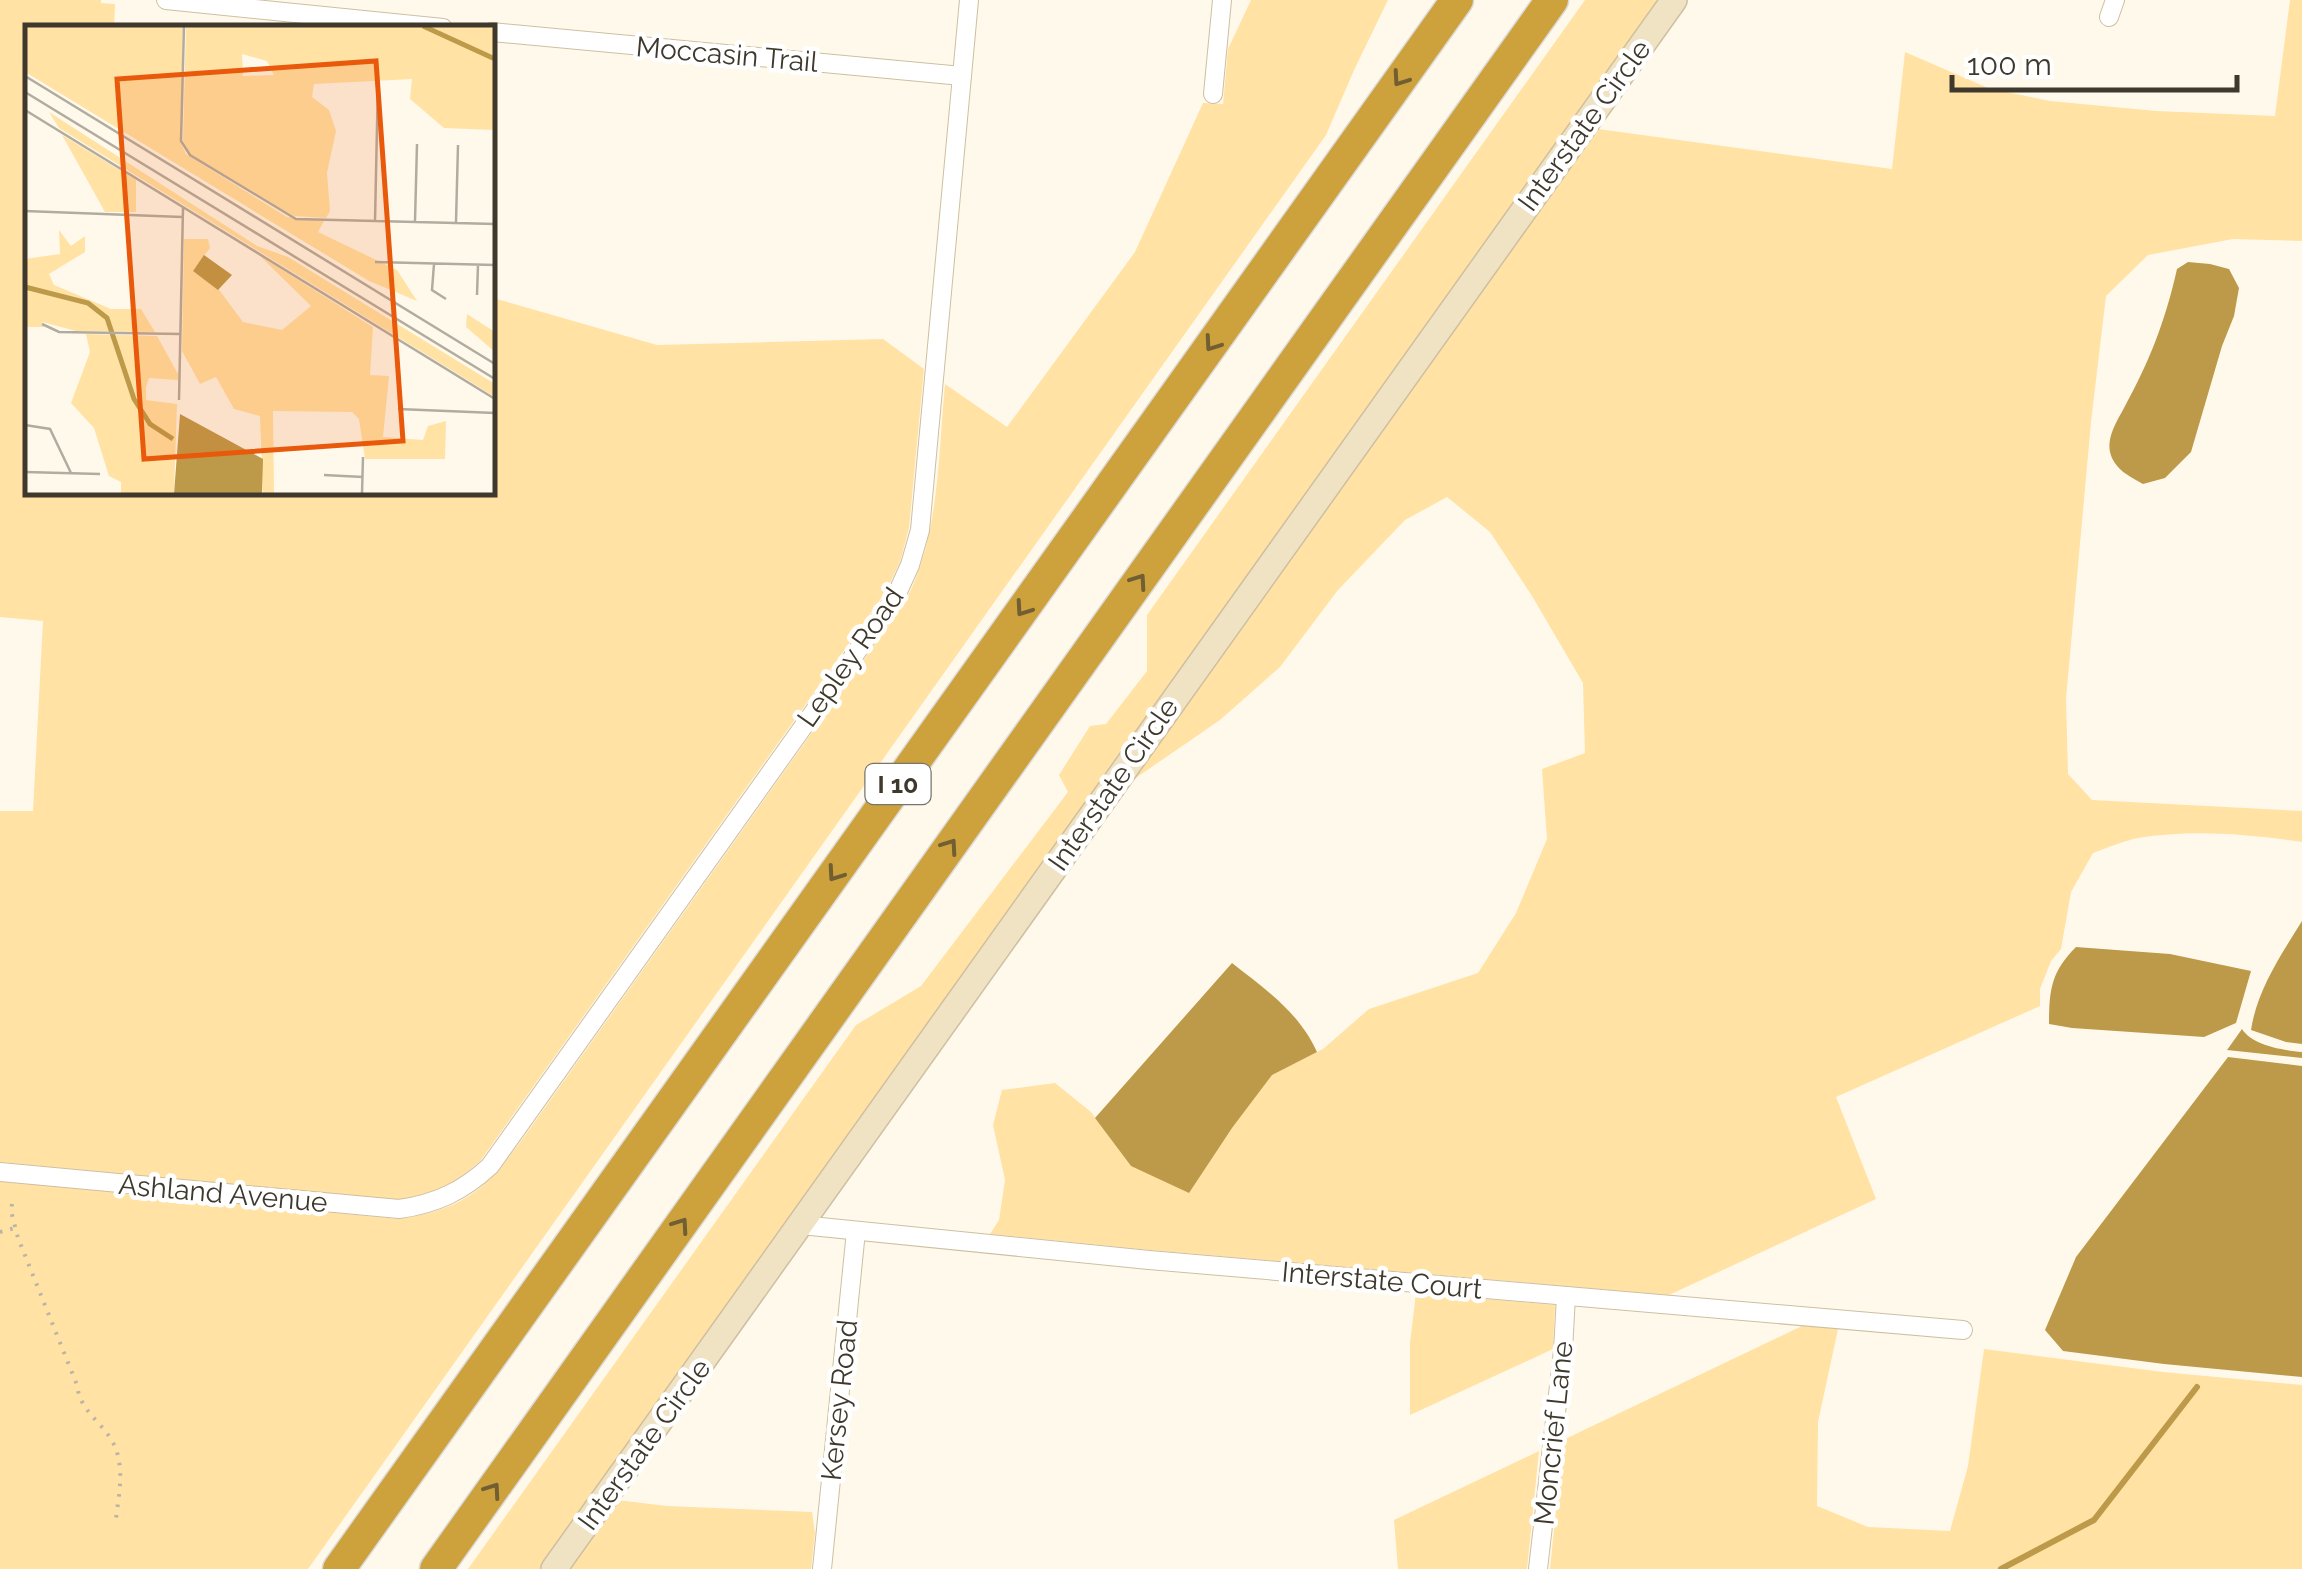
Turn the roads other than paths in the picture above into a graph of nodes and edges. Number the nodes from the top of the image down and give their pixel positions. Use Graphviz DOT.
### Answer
graph roads {
  1 [pos="166,0"];
  2 [pos="968,0"];
  3 [pos="1222,0"];
  4 [pos="1457,0"];
  5 [pos="1552,0"];
  6 [pos="1674,0"];
  7 [pos="413,25"];
  8 [pos="495,32"];
  9 [pos="962,76"];
  10 [pos="1212,94"];
  11 [pos="0,1172"];
  12 [pos="445,1198"];
  13 [pos="800,1225"];
  14 [pos="856,1230"];
  15 [pos="1566,1296"];
  16 [pos="1963,1330"];
  17 [pos="339,1569"];
  18 [pos="436,1569"];
  19 [pos="554,1569"];
  20 [pos="822,1569"];
  21 [pos="1538,1569"];
  1 -- 7 [label="street"];
  2 -- 9 [label="street, Lepley Road"];
  3 -- 10 [label="street"];
  4 -- 17 [label="highway, I 10, one-way"];
  18 -- 5 [label="highway, I 10, one-way"];
  6 -- 13 [label="street, Interstate Circle"];
  8 -- 9 [label="street, Moccasin Trail"];
  9 -- 12 [label="street, Lepley Road"];
  11 -- 12 [label="street, Ashland Avenue"];
  13 -- 14 [label="street, Interstate Court"];
  13 -- 19 [label="street, Interstate Circle"];
  14 -- 15 [label="street, Interstate Court"];
  14 -- 20 [label="street, Kersey Road"];
  15 -- 16 [label="street, Interstate Court"];
  15 -- 21 [label="street, Moncrief Lane"];
}
